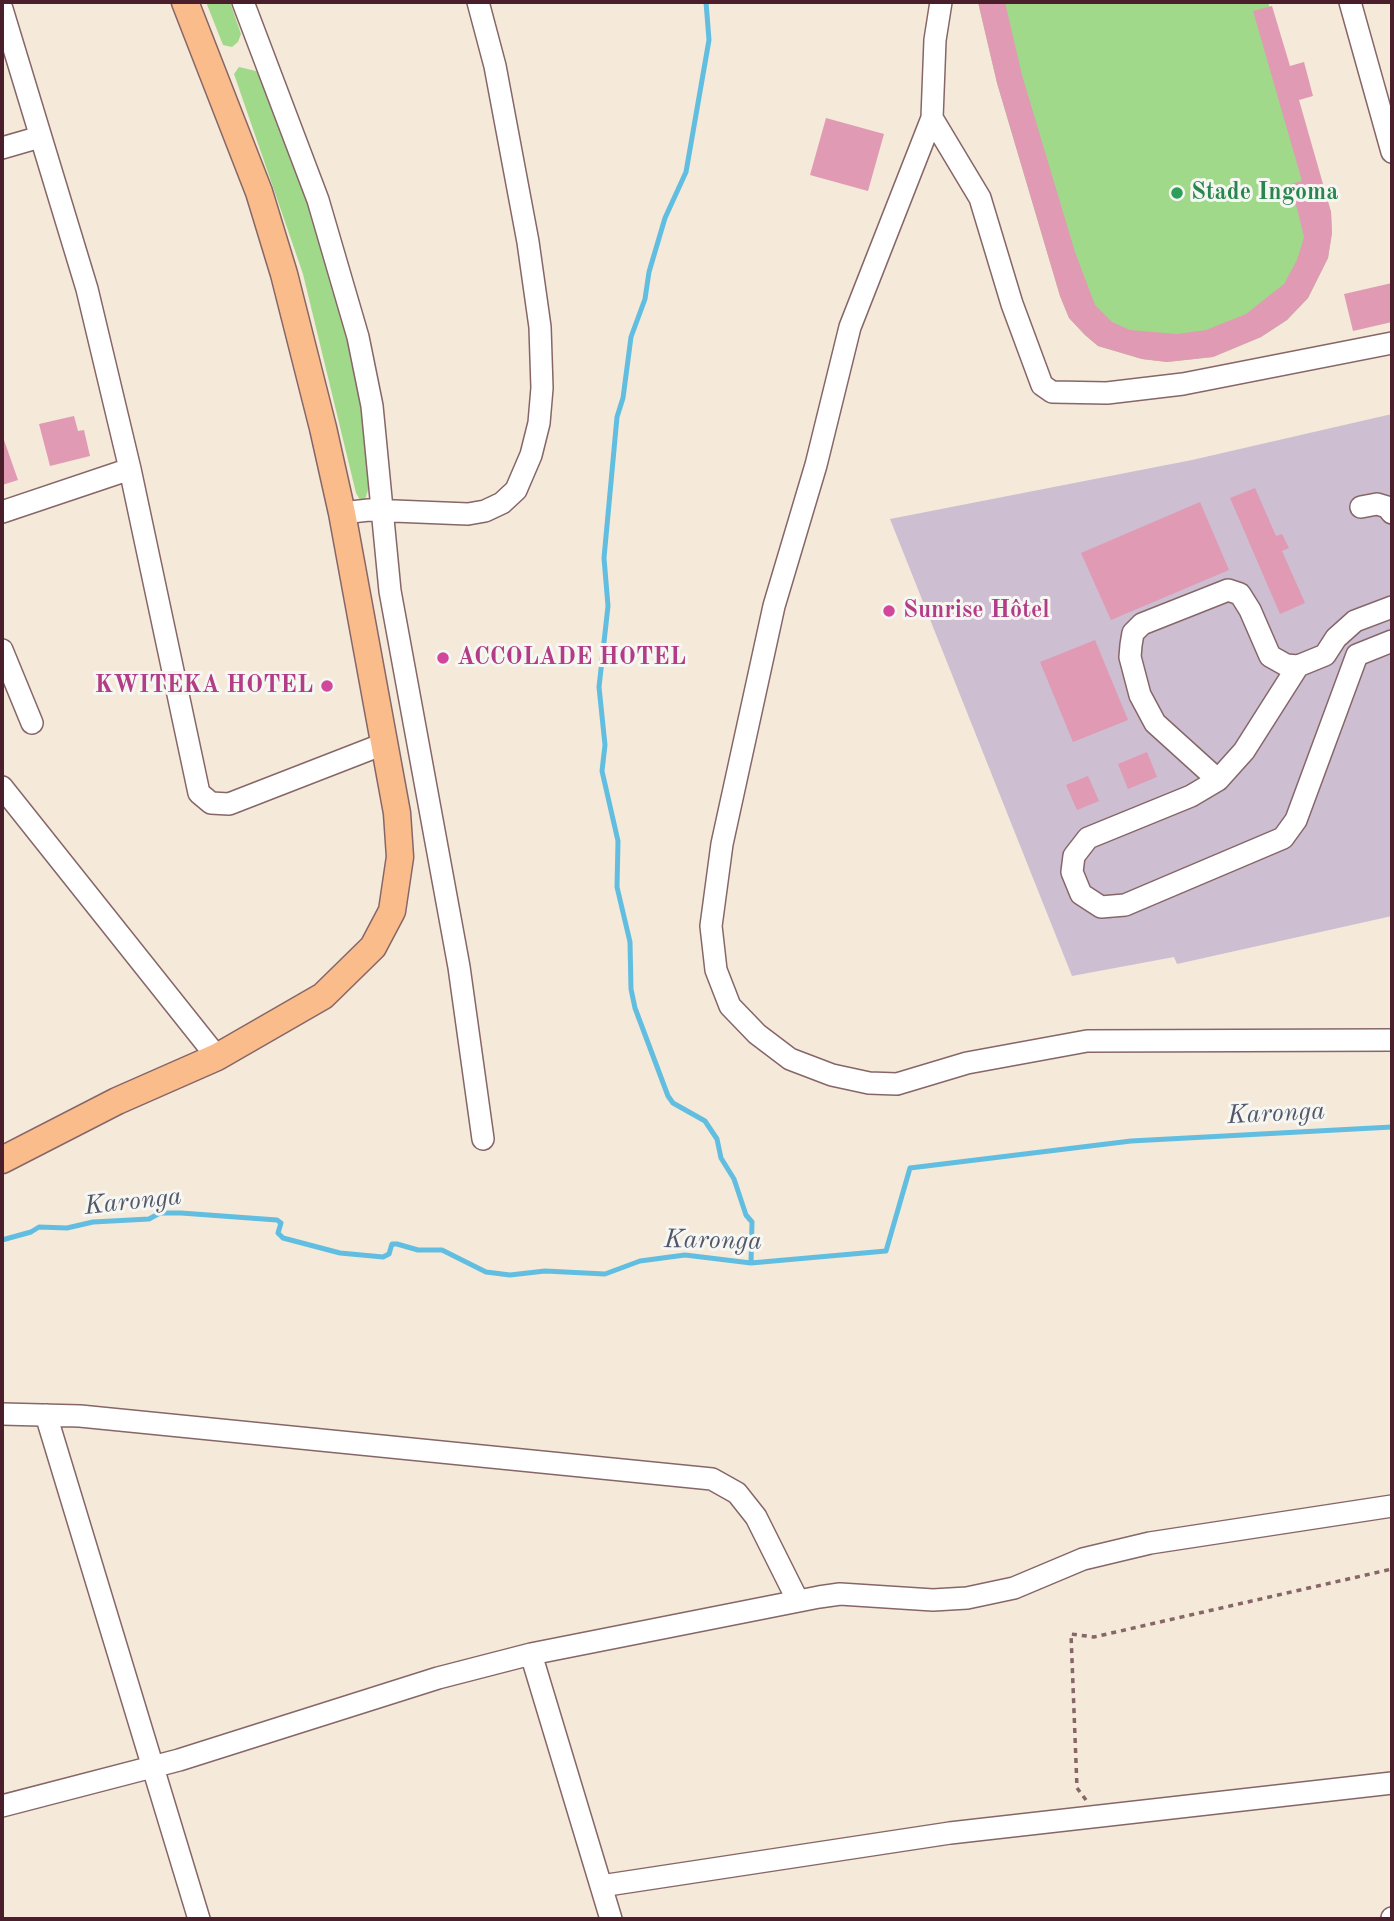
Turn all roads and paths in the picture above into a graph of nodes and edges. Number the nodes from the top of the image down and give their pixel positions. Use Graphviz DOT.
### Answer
graph roads {
  1 [pos="185,2"];
  2 [pos="243,2"];
  3 [pos="478,2"];
  4 [pos="941,2"];
  5 [pos="1350,2"];
  6 [pos="2,9"];
  7 [pos="932,118"];
  8 [pos="40,137"];
  9 [pos="2,148"];
  10 [pos="1392,152"];
  11 [pos="1392,343"];
  12 [pos="130,470"];
  13 [pos="1361,507"];
  14 [pos="381,510"];
  15 [pos="2,512"];
  16 [pos="342,513"];
  17 [pos="1392,513"];
  18 [pos="1392,607"];
  19 [pos="1392,641"];
  20 [pos="2,650"];
  21 [pos="1325,655"];
  22 [pos="1357,656"];
  23 [pos="1298,666"];
  24 [pos="32,723"];
  25 [pos="386,743"];
  26 [pos="1218,780"];
  27 [pos="2,787"];
  28 [pos="1392,1040"];
  29 [pos="217,1057"];
  30 [pos="483,1139"];
  31 [pos="2,1160"];
  32 [pos="2,1414"];
  33 [pos="46,1415"];
  34 [pos="1392,1506"];
  35 [pos="1392,1569"];
  36 [pos="799,1601"];
  37 [pos="531,1654"];
  38 [pos="155,1766"];
  39 [pos="1392,1783"];
  40 [pos="2,1806"];
  41 [pos="1099,1816"];
  42 [pos="601,1886"];
  43 [pos="199,1919"];
  44 [pos="611,1919"];
  1 -- 16 [label="main road"];
  2 -- 14 [label="street"];
  3 -- 14 [label="street"];
  4 -- 7 [label="street"];
  5 -- 10 [label="street"];
  6 -- 8 [label="street"];
  7 -- 11 [label="street"];
  7 -- 28 [label="street"];
  8 -- 9 [label="street"];
  8 -- 12 [label="street"];
  12 -- 15 [label="street"];
  12 -- 25 [label="street"];
  13 -- 17 [label="street"];
  14 -- 16 [label="street"];
  14 -- 30 [label="street"];
  16 -- 25 [label="main road"];
  18 -- 21 [label="street"];
  19 -- 22 [label="street"];
  20 -- 24 [label="street"];
  21 -- 22 [label="street"];
  21 -- 23 [label="street"];
  22 -- 26 [label="street"];
  23 -- 26 [label="street"];
  23 -- 26 [label="street"];
  25 -- 29 [label="main road"];
  27 -- 29 [label="street"];
  29 -- 31 [label="main road"];
  32 -- 33 [label="street"];
  33 -- 36 [label="street"];
  33 -- 38 [label="street"];
  34 -- 36 [label="street"];
  35 -- 41 [label="path"];
  36 -- 37 [label="street"];
  37 -- 38 [label="street"];
  37 -- 42 [label="street"];
  38 -- 40 [label="street"];
  38 -- 43 [label="street"];
  39 -- 41 [label="street"];
  41 -- 42 [label="street"];
  42 -- 44 [label="street"];
}
